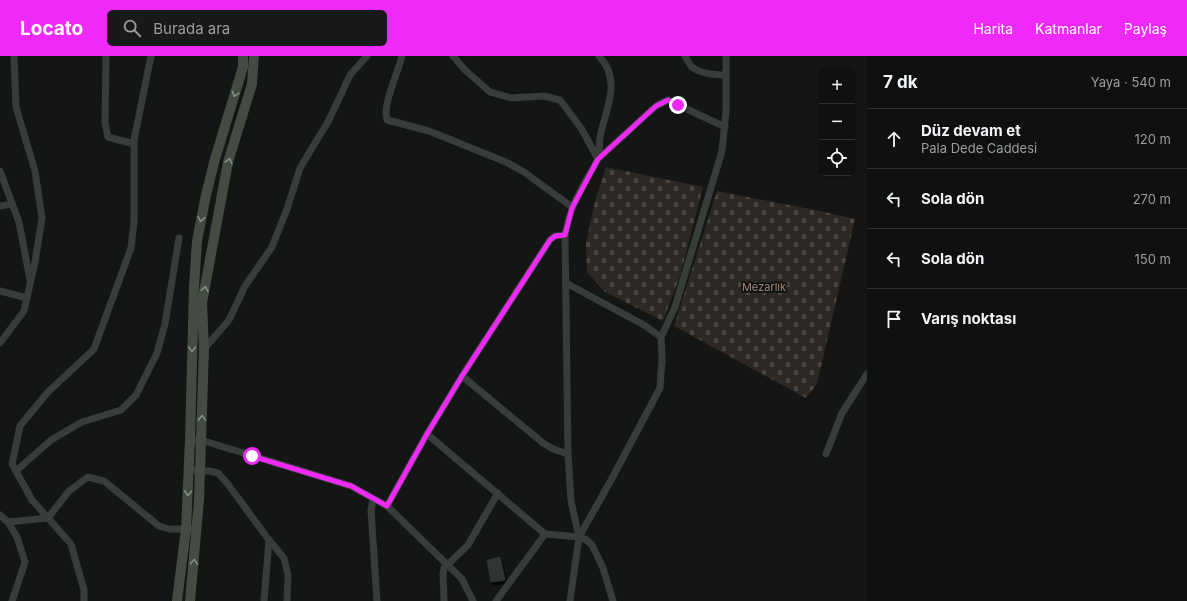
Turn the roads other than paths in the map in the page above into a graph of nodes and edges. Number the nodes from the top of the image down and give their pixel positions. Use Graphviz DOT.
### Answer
graph roads {
  1 [pos="14,56"];
  2 [pos="106,56"];
  3 [pos="151,56"];
  4 [pos="243,56"];
  5 [pos="254,56"];
  6 [pos="367,56"];
  7 [pos="402,56"];
  8 [pos="599,56"];
  9 [pos="685,56"];
  10 [pos="726,56"];
  11 [pos="455,57"];
  12 [pos="726,74"];
  13 [pos="725,127"];
  14 [pos="134,144"];
  15 [pos="598,159"];
  16 [pos="0,171"];
  17 [pos="12,204"];
  18 [pos="0,206"];
  19 [pos="572,208"];
  20 [pos="565,235"];
  21 [pos="179,238"];
  22 [pos="566,282"];
  23 [pos="30,284"];
  24 [pos="0,291"];
  25 [pos="27,298"];
  26 [pos="661,337"];
  27 [pos="0,343"];
  28 [pos="204,349"];
  29 [pos="867,374"];
  30 [pos="462,376"];
  31 [pos="427,434"];
  32 [pos="190,440"];
  33 [pos="201,440"];
  34 [pos="568,454"];
  35 [pos="826,454"];
  36 [pos="189,470"];
  37 [pos="16,471"];
  38 [pos="200,471"];
  39 [pos="498,494"];
  40 [pos="374,499"];
  41 [pos="387,506"];
  42 [pos="0,515"];
  43 [pos="48,518"];
  44 [pos="8,522"];
  45 [pos="186,529"];
  46 [pos="197,529"];
  47 [pos="545,534"];
  48 [pos="579,537"];
  49 [pos="269,540"];
  50 [pos="447,565"];
  51 [pos="570,600"];
  52 [pos="12,601"];
  53 [pos="84,601"];
  54 [pos="177,601"];
  55 [pos="190,601"];
  56 [pos="264,601"];
  57 [pos="287,601"];
  58 [pos="377,601"];
  59 [pos="444,601"];
  60 [pos="473,601"];
  61 [pos="496,601"];
  62 [pos="613,601"];
  1 -- 23 [label="street"];
  2 -- 14 [label="street"];
  3 -- 14 [label="street"];
  4 -- 32 [label="street, one-way"];
  28 -- 5 [label="street, one-way"];
  6 -- 28 [label="street"];
  7 -- 19 [label="street"];
  8 -- 15 [label="street"];
  9 -- 12 [label="street"];
  10 -- 12 [label="street"];
  11 -- 15 [label="street"];
  12 -- 13 [label="street"];
  13 -- 15 [label="street"];
  13 -- 26 [label="street"];
  14 -- 37 [label="street"];
  15 -- 19 [label="street"];
  16 -- 17 [label="street"];
  17 -- 18 [label="street"];
  17 -- 23 [label="street"];
  19 -- 20 [label="street"];
  20 -- 22 [label="street"];
  20 -- 30 [label="street"];
  21 -- 37 [label="street"];
  22 -- 26 [label="street"];
  22 -- 34 [label="street"];
  23 -- 25 [label="street"];
  24 -- 25 [label="street"];
  25 -- 27 [label="street"];
  26 -- 48 [label="street"];
  33 -- 28 [label="street, one-way"];
  29 -- 35 [label="street"];
  30 -- 31 [label="street"];
  30 -- 34 [label="street"];
  31 -- 39 [label="street"];
  31 -- 41 [label="street"];
  32 -- 33 [label="street"];
  32 -- 36 [label="street"];
  33 -- 38 [label="street"];
  33 -- 40 [label="street"];
  34 -- 48 [label="street"];
  36 -- 38 [label="street"];
  36 -- 45 [label="street, one-way"];
  37 -- 43 [label="street"];
  38 -- 46 [label="street"];
  38 -- 49 [label="street"];
  39 -- 47 [label="street"];
  39 -- 50 [label="street"];
  40 -- 41 [label="street"];
  40 -- 58 [label="street"];
  41 -- 50 [label="street"];
  42 -- 44 [label="street"];
  43 -- 44 [label="street"];
  43 -- 45 [label="street"];
  43 -- 53 [label="street"];
  44 -- 52 [label="street"];
  45 -- 46 [label="street"];
  45 -- 54 [label="street"];
  55 -- 46 [label="street, one-way"];
  47 -- 48 [label="street"];
  47 -- 61 [label="street"];
  48 -- 51 [label="street"];
  48 -- 62 [label="street"];
  49 -- 56 [label="street"];
  49 -- 57 [label="street"];
  50 -- 59 [label="street"];
  50 -- 60 [label="street"];
}
